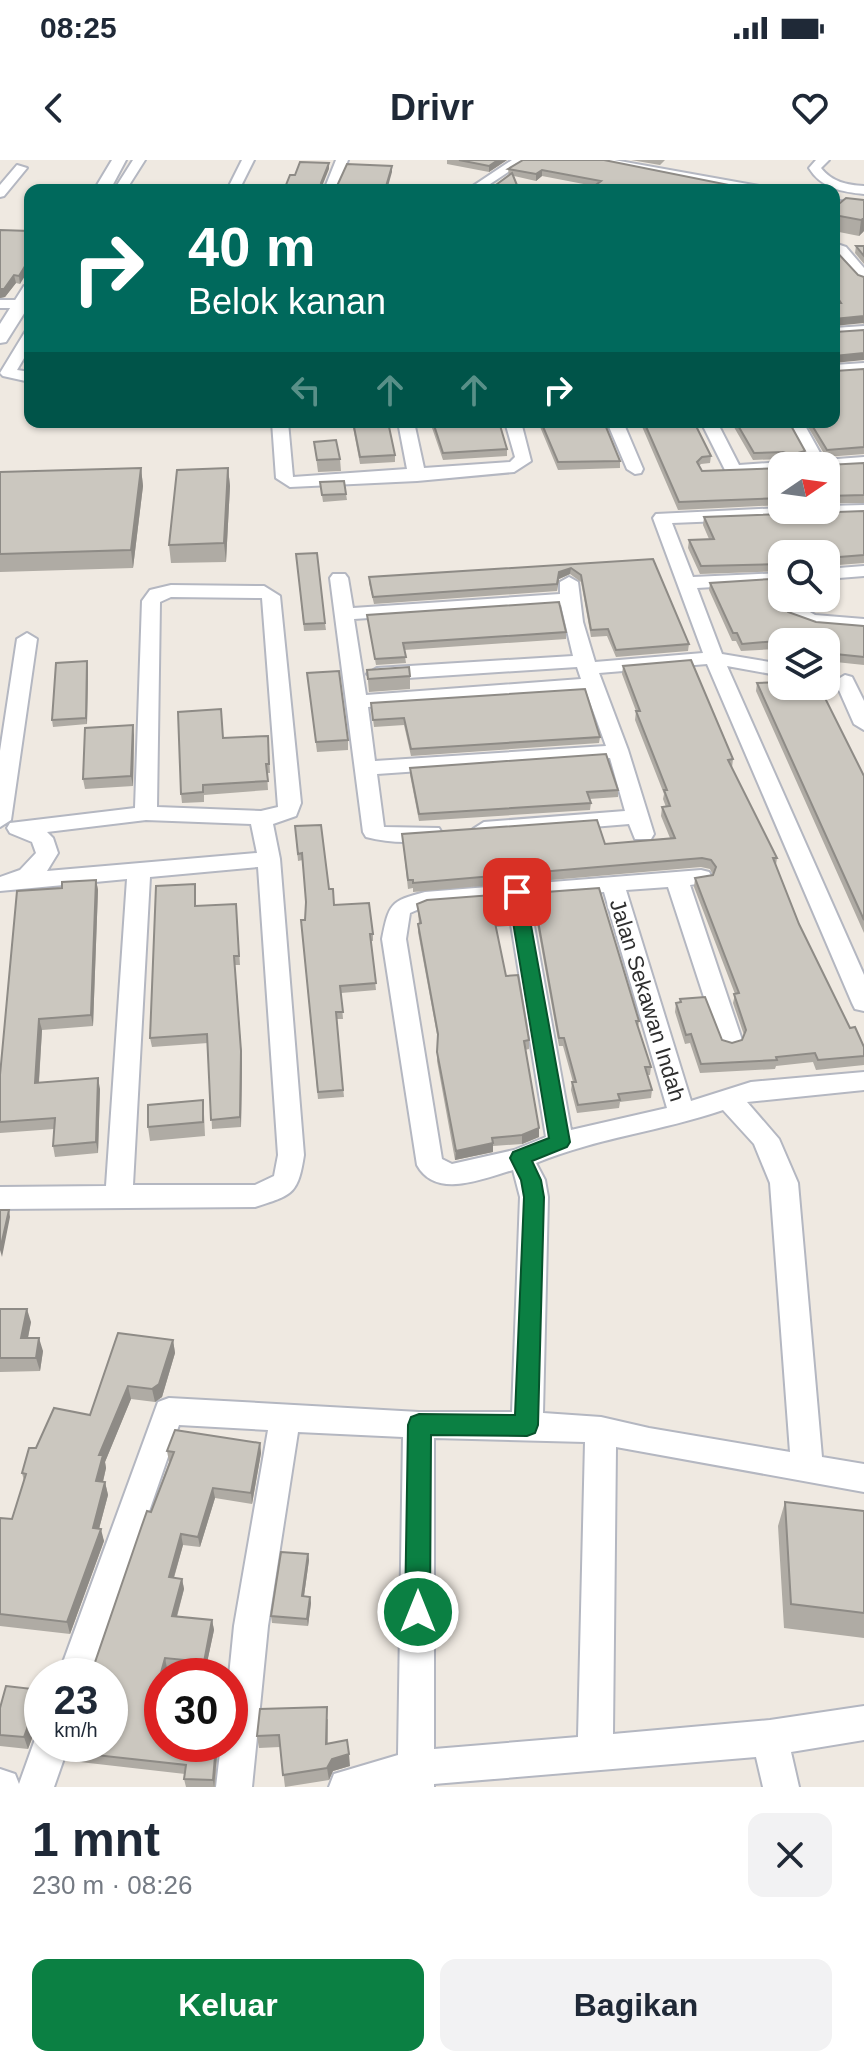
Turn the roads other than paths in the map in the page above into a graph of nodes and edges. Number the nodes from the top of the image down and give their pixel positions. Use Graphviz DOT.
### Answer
graph roads {
  1 [pos="119,160"];
  2 [pos="139,160"];
  3 [pos="248,160"];
  4 [pos="342,160"];
  5 [pos="520,160"];
  6 [pos="594,160"];
  7 [pos="822,160"];
  8 [pos="0,175"];
  9 [pos="691,177"];
  10 [pos="105,184"];
  11 [pos="124,184"];
  12 [pos="236,184"];
  13 [pos="332,184"];
  14 [pos="482,184"];
  15 [pos="682,184"];
  16 [pos="728,184"];
  17 [pos="825,184"];
  18 [pos="840,188"];
  19 [pos="864,190"];
  20 [pos="0,193"];
  21 [pos="840,205"];
  22 [pos="864,209"];
  23 [pos="840,250"];
  24 [pos="864,277"];
  25 [pos="24,297"];
  26 [pos="24,299"];
  27 [pos="0,304"];
  28 [pos="864,330"];
  29 [pos="840,332"];
  30 [pos="24,338"];
  31 [pos="0,339"];
  32 [pos="24,345"];
  33 [pos="12,366"];
  34 [pos="24,367"];
  35 [pos="840,371"];
  36 [pos="861,373"];
  37 [pos="24,376"];
  38 [pos="280,428"];
  39 [pos="407,428"];
  40 [pos="515,428"];
  41 [pos="618,428"];
  42 [pos="711,428"];
  43 [pos="798,428"];
  44 [pos="812,452"];
  45 [pos="864,462"];
  46 [pos="840,464"];
  47 [pos="768,468"];
  48 [pos="635,469"];
  49 [pos="417,476"];
  50 [pos="864,510"];
  51 [pos="864,522"];
  52 [pos="664,524"];
  53 [pos="864,571"];
  54 [pos="840,573"];
  55 [pos="339,578"];
  56 [pos="768,579"];
  57 [pos="684,583"];
  58 [pos="797,612"];
  59 [pos="345,614"];
  60 [pos="864,625"];
  61 [pos="27,639"];
  62 [pos="714,658"];
  63 [pos="768,668"];
  64 [pos="590,671"];
  65 [pos="353,675"];
  66 [pos="845,680"];
  67 [pos="357,702"];
  68 [pos="864,724"];
  69 [pos="618,751"];
  70 [pos="367,768"];
  71 [pos="146,813"];
  72 [pos="261,818"];
  73 [pos="0,820"];
  74 [pos="0,828"];
  75 [pos="24,828"];
  76 [pos="269,859"];
  77 [pos="139,868"];
  78 [pos="701,877"];
  79 [pos="676,878"];
  80 [pos="8,883"];
  81 [pos="613,885"];
  82 [pos="517,892"];
  83 [pos="864,1003"];
  84 [pos="730,1040"];
  85 [pos="864,1081"];
  86 [pos="729,1100"];
  87 [pos="682,1114"];
  88 [pos="560,1142"];
  89 [pos="528,1178"];
  90 [pos="119,1196"];
  91 [pos="0,1198"];
  92 [pos="285,1417"];
  93 [pos="419,1425"];
  94 [pos="527,1425"];
  95 [pos="601,1430"];
  96 [pos="807,1470"];
  97 [pos="864,1478"];
  98 [pos="81,1658"];
  99 [pos="864,1723"];
  100 [pos="770,1738"];
  101 [pos="595,1752"];
  102 [pos="45,1762"];
  103 [pos="416,1777"];
  104 [pos="36,1787"];
  105 [pos="234,1787"];
  106 [pos="347,1787"];
  107 [pos="781,1787"];
  1 -- 10 [label="street"];
  2 -- 11 [label="street"];
  3 -- 12 [label="street"];
  4 -- 13 [label="street"];
  5 -- 14 [label="street"];
  6 -- 9 [label="street"];
  7 -- 17 [label="street"];
  8 -- 20 [label="street"];
  9 -- 15 [label="street"];
  9 -- 16 [label="street"];
  18 -- 19 [label="street"];
  21 -- 22 [label="street"];
  23 -- 24 [label="street"];
  25 -- 27 [label="street"];
  26 -- 31 [label="street"];
  28 -- 29 [label="street"];
  30 -- 31 [label="street"];
  32 -- 33 [label="street"];
  33 -- 34 [label="street"];
  33 -- 37 [label="street"];
  35 -- 36 [label="street"];
  38 -- 49 [label="street"];
  39 -- 49 [label="street"];
  40 -- 49 [label="street"];
  41 -- 48 [label="street"];
  42 -- 47 [label="street"];
  43 -- 44 [label="street"];
  45 -- 46 [label="street"];
  50 -- 52 [label="street"];
  51 -- 52 [label="street"];
  52 -- 57 [label="street"];
  53 -- 54 [label="street"];
  55 -- 59 [label="street"];
  56 -- 57 [label="street"];
  57 -- 62 [label="street"];
  58 -- 60 [label="street"];
  59 -- 64 [label="street"];
  59 -- 65 [label="street"];
  61 -- 73 [label="street"];
  62 -- 63 [label="street"];
  62 -- 64 [label="street"];
  62 -- 83 [label="street"];
  64 -- 65 [label="street"];
  64 -- 67 [label="street"];
  64 -- 69 [label="street"];
  65 -- 67 [label="street"];
  66 -- 68 [label="street"];
  67 -- 70 [label="street"];
  69 -- 70 [label="street"];
  69 -- 70 [label="street"];
  71 -- 72 [label="street"];
  71 -- 72 [label="street"];
  71 -- 75 [label="street"];
  72 -- 76 [label="street"];
  74 -- 75 [label="street"];
  75 -- 80 [label="street"];
  76 -- 77 [label="street"];
  76 -- 90 [label="street"];
  77 -- 80 [label="street"];
  77 -- 90 [label="street"];
  78 -- 79 [label="street"];
  79 -- 81 [label="street"];
  79 -- 84 [label="street"];
  81 -- 82 [label="street"];
  81 -- 87 [label="street, Jalan Sekawan Indah"];
  82 -- 88 [label="street"];
  82 -- 89 [label="street, Jalan Sekawan Indah"];
  85 -- 86 [label="street, Jalan Sekawan Indah"];
  86 -- 87 [label="street, Jalan Sekawan Indah"];
  86 -- 96 [label="street"];
  87 -- 88 [label="street, Jalan Sekawan Indah"];
  88 -- 89 [label="street, Jalan Sekawan Indah"];
  89 -- 94 [label="street"];
  90 -- 91 [label="street"];
  92 -- 93 [label="street"];
  92 -- 98 [label="street"];
  92 -- 105 [label="street"];
  93 -- 94 [label="street"];
  93 -- 103 [label="street"];
  94 -- 95 [label="street"];
  95 -- 96 [label="street"];
  95 -- 101 [label="street"];
  96 -- 97 [label="street"];
  99 -- 100 [label="street"];
  100 -- 101 [label="street"];
  100 -- 107 [label="street"];
  101 -- 103 [label="street"];
  102 -- 104 [label="street"];
  103 -- 106 [label="street"];
}
